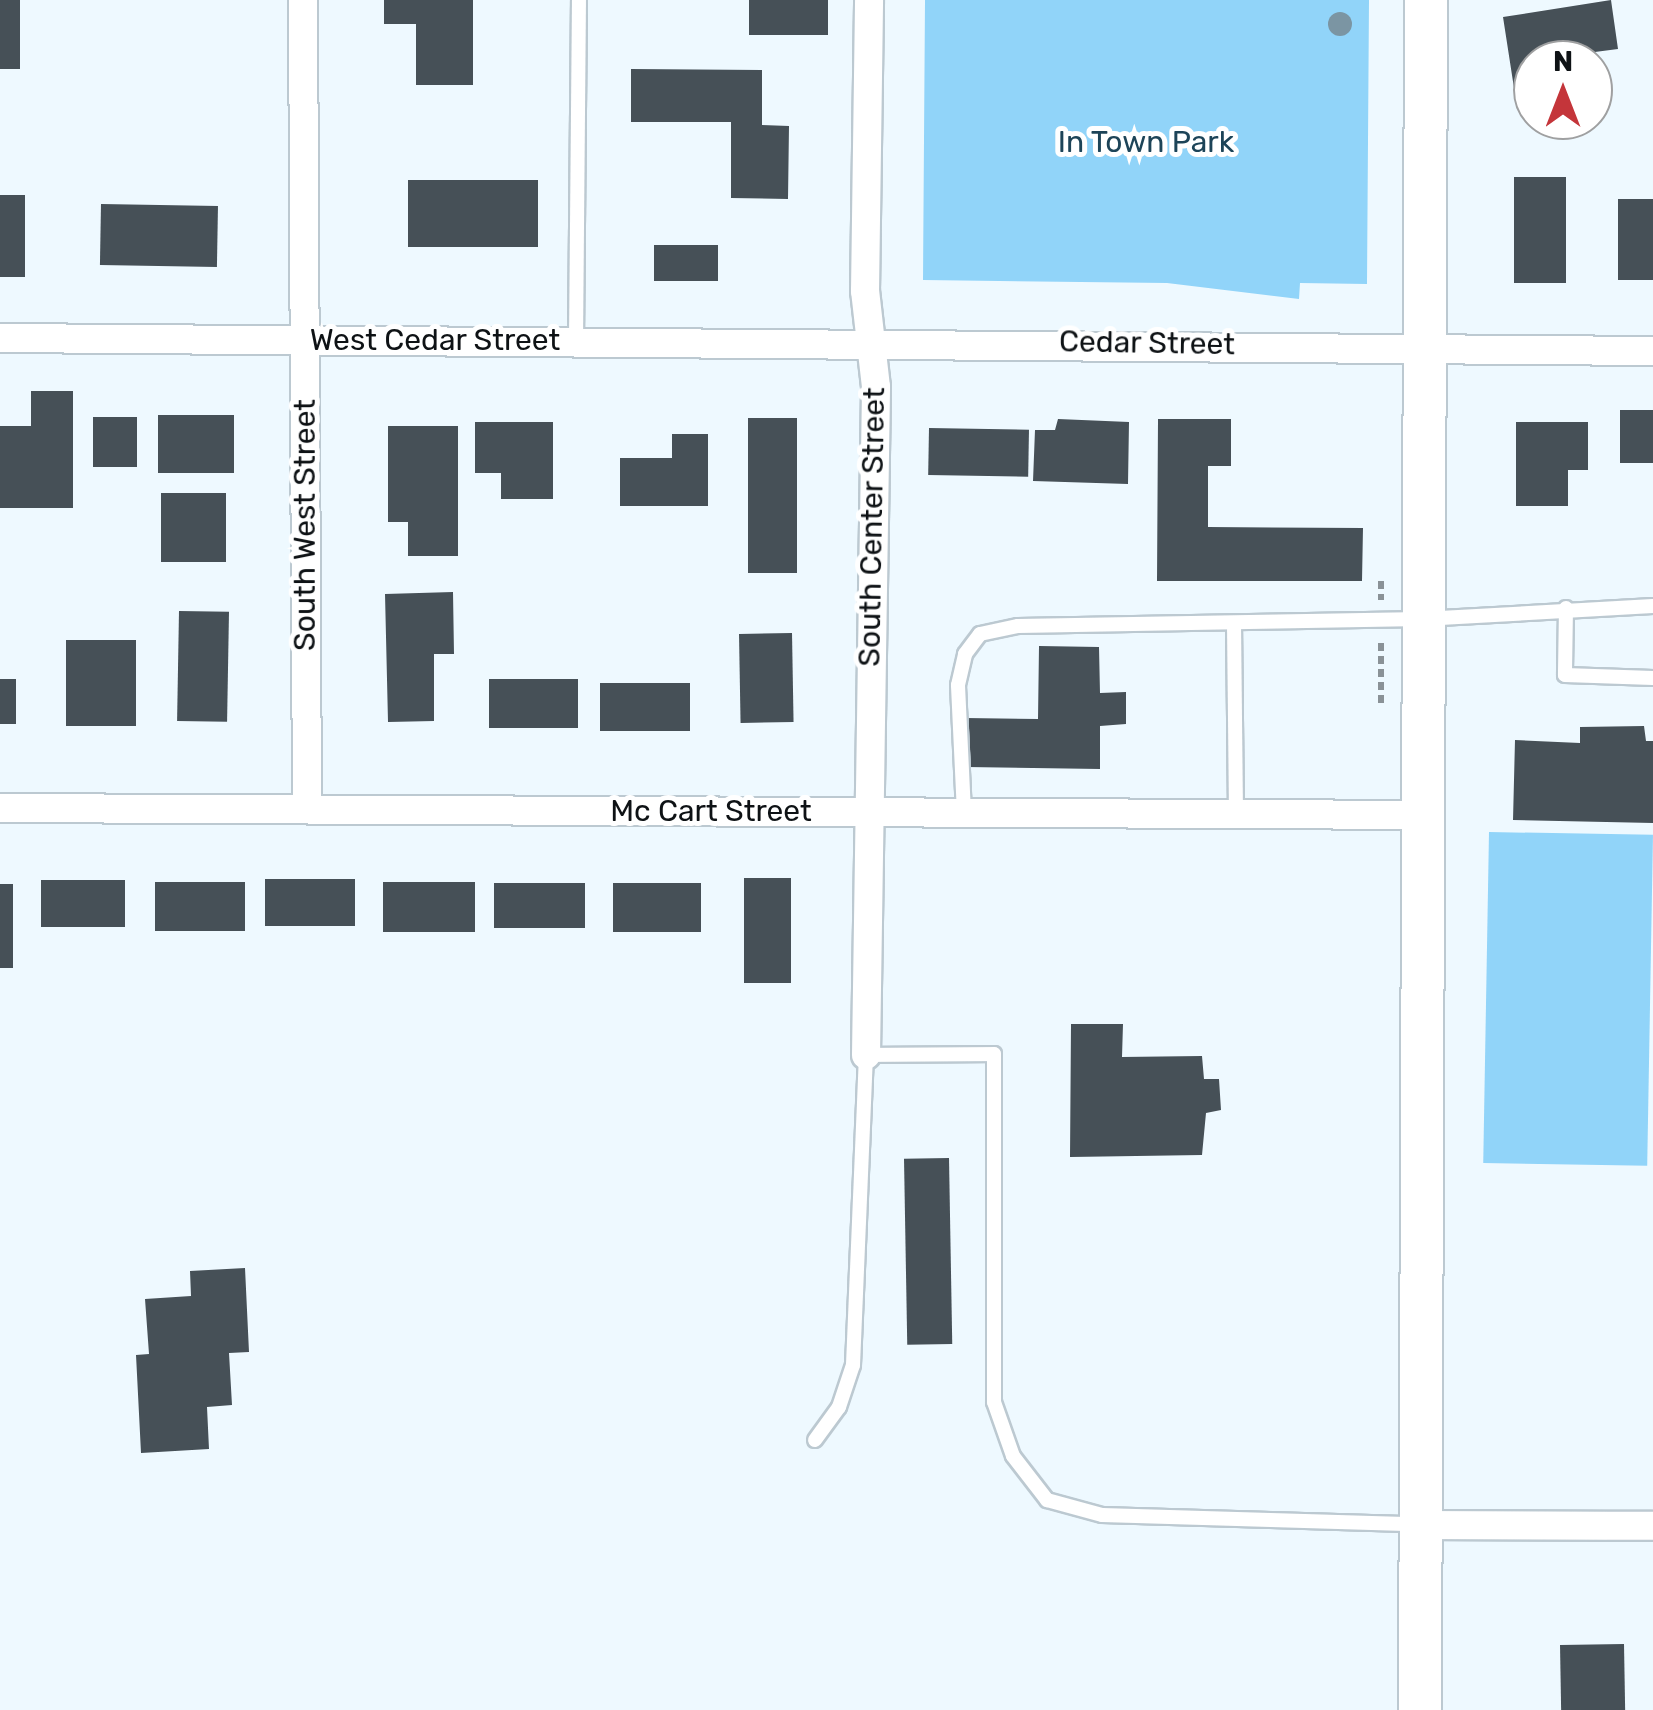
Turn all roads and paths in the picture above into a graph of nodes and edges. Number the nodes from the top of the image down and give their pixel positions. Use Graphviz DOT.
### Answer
graph roads {
  1 [pos="303,0"];
  2 [pos="579,0"];
  3 [pos="869,0"];
  4 [pos="1426,0"];
  5 [pos="0,338"];
  6 [pos="304,339"];
  7 [pos="871,340"];
  8 [pos="576,341"];
  9 [pos="1422,346"];
  10 [pos="1653,351"];
  11 [pos="1381,582"];
  12 [pos="1653,606"];
  13 [pos="1566,608"];
  14 [pos="1401,619"];
  15 [pos="1234,622"];
  16 [pos="1653,678"];
  17 [pos="1382,714"];
  18 [pos="0,808"];
  19 [pos="307,809"];
  20 [pos="868,812"];
  21 [pos="964,812"];
  22 [pos="1236,814"];
  23 [pos="1421,815"];
  24 [pos="866,1055"];
  25 [pos="815,1440"];
  26 [pos="1420,1525"];
  27 [pos="1653,1526"];
  28 [pos="1420,1710"];
  1 -- 6 [label="street, South West Street"];
  2 -- 8 [label="lane"];
  3 -- 7 [label="street, South Center Street"];
  4 -- 9 [label="main road"];
  5 -- 6 [label="street, West Cedar Street"];
  6 -- 8 [label="street, West Cedar Street"];
  6 -- 19 [label="street, South West Street"];
  7 -- 8 [label="street, West Cedar Street"];
  7 -- 9 [label="street, Cedar Street"];
  7 -- 20 [label="street, South Center Street"];
  9 -- 10 [label="street, Cedar Street"];
  9 -- 14 [label="main road"];
  11 -- 14 [label="path"];
  12 -- 13 [label="lane"];
  13 -- 14 [label="lane"];
  13 -- 16 [label="lane"];
  14 -- 15 [label="lane"];
  14 -- 17 [label="path"];
  14 -- 23 [label="main road"];
  15 -- 21 [label="lane"];
  15 -- 22 [label="lane"];
  18 -- 19 [label="street, Mc Cart Street"];
  19 -- 20 [label="street, Mc Cart Street"];
  20 -- 21 [label="street, Mc Cart Street"];
  20 -- 24 [label="street, South Center Street"];
  21 -- 22 [label="street, Mc Cart Street"];
  22 -- 23 [label="street, Mc Cart Street"];
  23 -- 26 [label="main road"];
  24 -- 25 [label="lane"];
  24 -- 26 [label="lane"];
  26 -- 27 [label="street"];
  26 -- 28 [label="main road"];
}
